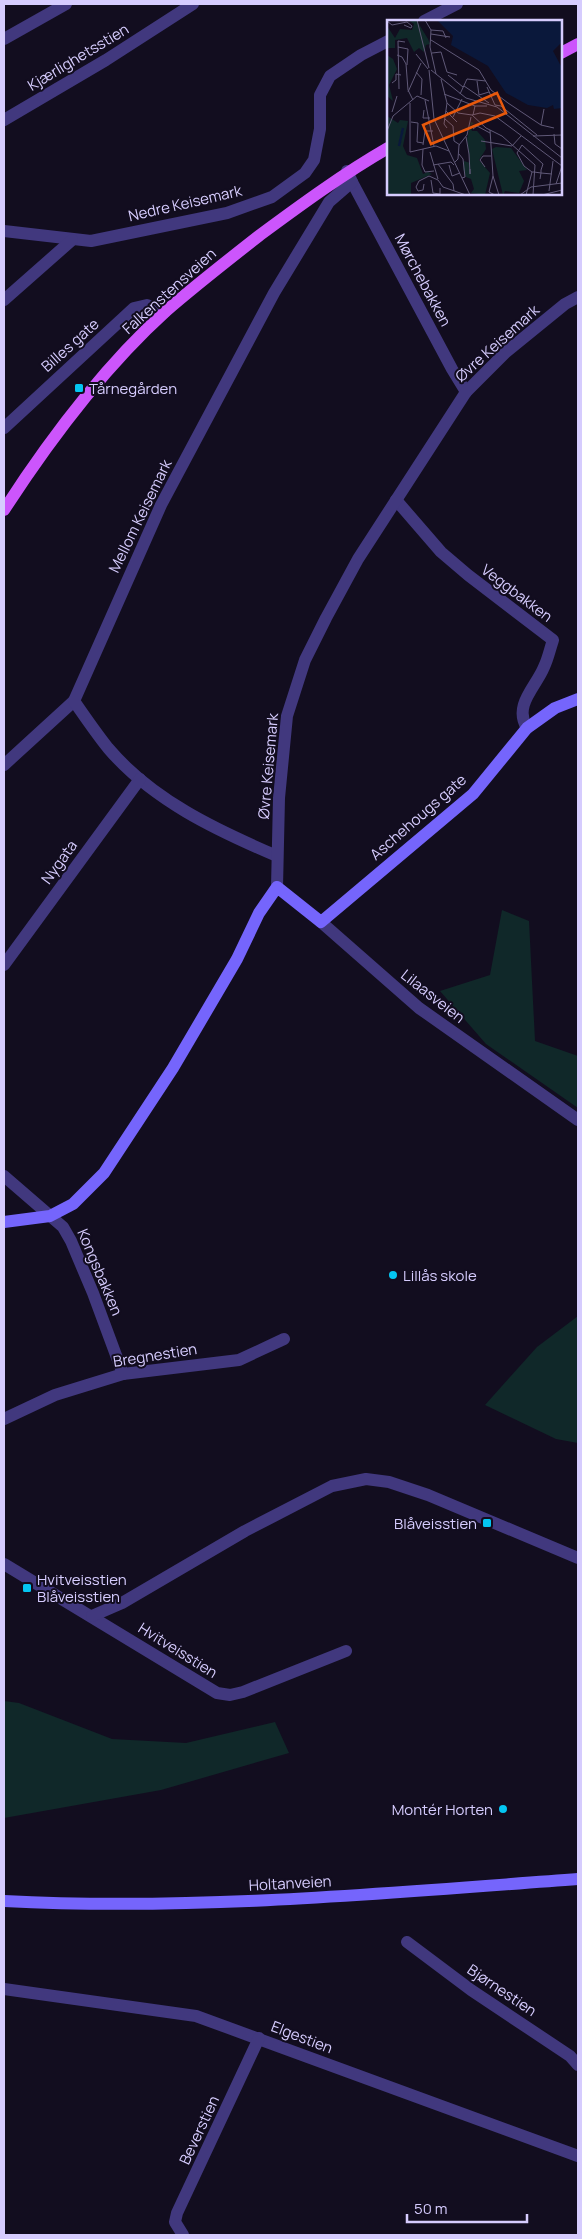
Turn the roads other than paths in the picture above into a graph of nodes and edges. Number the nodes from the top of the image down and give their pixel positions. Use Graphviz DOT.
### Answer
graph roads {
  1 [pos="66,4"];
  2 [pos="193,4"];
  3 [pos="457,4"];
  4 [pos="426,20"];
  5 [pos="4,39"];
  6 [pos="387,41"];
  7 [pos="578,44"];
  8 [pos="562,52"];
  9 [pos="4,120"];
  10 [pos="387,149"];
  11 [pos="350,177"];
  12 [pos="4,231"];
  13 [pos="72,240"];
  14 [pos="578,298"];
  15 [pos="4,300"];
  16 [pos="165,312"];
  17 [pos="466,392"];
  18 [pos="4,428"];
  19 [pos="396,500"];
  20 [pos="4,510"];
  21 [pos="578,700"];
  22 [pos="74,701"];
  23 [pos="527,728"];
  24 [pos="4,765"];
  25 [pos="140,779"];
  26 [pos="277,856"];
  27 [pos="277,887"];
  28 [pos="321,922"];
  29 [pos="4,964"];
  30 [pos="578,1120"];
  31 [pos="4,1176"];
  32 [pos="50,1216"];
  33 [pos="4,1222"];
  34 [pos="284,1339"];
  35 [pos="123,1374"];
  36 [pos="4,1419"];
  37 [pos="578,1558"];
  38 [pos="4,1564"];
  39 [pos="92,1616"];
  40 [pos="346,1651"];
  41 [pos="578,1879"];
  42 [pos="4,1901"];
  43 [pos="407,1942"];
  44 [pos="4,1989"];
  45 [pos="259,2038"];
  46 [pos="578,2065"];
  47 [pos="578,2156"];
  48 [pos="183,2235"];
  1 -- 5 [label="street"];
  2 -- 9 [label="street, Kjærlighetsstien"];
  3 -- 4 [label="street"];
  6 -- 13 [label="street, Nedre Keisemark"];
  7 -- 8 [label="main road"];
  10 -- 11 [label="main road, Mellom Keisemark"];
  11 -- 16 [label="main road, Falkenstensveien"];
  11 -- 17 [label="street, Mørchebakken"];
  11 -- 22 [label="street, Mellom Keisemark"];
  12 -- 13 [label="street, Nedre Keisemark"];
  13 -- 15 [label="street"];
  14 -- 17 [label="street, Øvre Keisemark"];
  16 -- 18 [label="street, Billes gate"];
  16 -- 20 [label="main road, Falkenstensveien"];
  17 -- 19 [label="street, Øvre Keisemark"];
  19 -- 23 [label="street, Veggbakken"];
  19 -- 26 [label="street, Øvre Keisemark"];
  21 -- 23 [label="main road, Aschehougs gate"];
  22 -- 24 [label="street"];
  22 -- 25 [label="street"];
  23 -- 28 [label="main road, Aschehougs gate"];
  25 -- 26 [label="street"];
  25 -- 29 [label="street, Nygata"];
  26 -- 27 [label="street, Øvre Keisemark"];
  27 -- 28 [label="main road, Lilaasveien"];
  27 -- 32 [label="main road"];
  28 -- 30 [label="street, Lilaasveien"];
  31 -- 32 [label="street, Kongsbakken"];
  32 -- 33 [label="main road"];
  32 -- 35 [label="street, Kongsbakken"];
  34 -- 35 [label="street, Bregnestien"];
  35 -- 36 [label="street, Bregnestien"];
  37 -- 39 [label="street"];
  38 -- 39 [label="street, Hvitveisstien"];
  39 -- 40 [label="street, Hvitveisstien"];
  41 -- 42 [label="main road, Holtanveien"];
  43 -- 46 [label="street, Bjørnestien"];
  44 -- 45 [label="street, Elgestien"];
  45 -- 47 [label="street, Elgestien"];
  45 -- 48 [label="street, Beverstien"];
}
